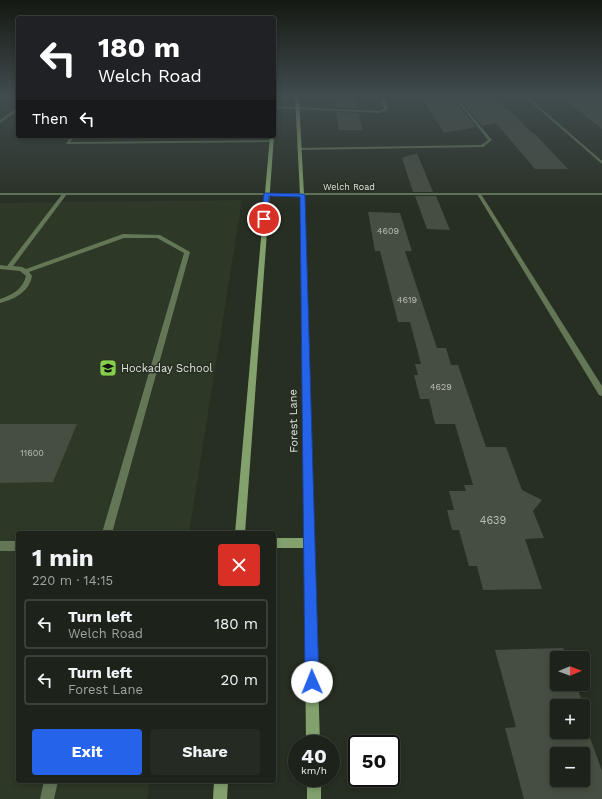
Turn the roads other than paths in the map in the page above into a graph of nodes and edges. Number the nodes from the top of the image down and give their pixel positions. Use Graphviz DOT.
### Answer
graph roads {
  1 [pos="299,134"];
  2 [pos="485,134"];
  3 [pos="569,134"];
  4 [pos="72,138"];
  5 [pos="272,139"];
  6 [pos="299,149"];
  7 [pos="602,163"];
  8 [pos="0,194"];
  9 [pos="65,194"];
  10 [pos="479,194"];
  11 [pos="602,194"];
  12 [pos="266,195"];
  13 [pos="302,195"];
  14 [pos="9,267"];
  15 [pos="0,268"];
  16 [pos="26,271"];
  17 [pos="0,301"];
  18 [pos="602,393"];
  19 [pos="108,531"];
  20 [pos="240,531"];
  21 [pos="309,542"];
  22 [pos="276,543"];
  23 [pos="0,546"];
  24 [pos="16,546"];
  25 [pos="313,735"];
  26 [pos="51,783"];
  27 [pos="221,783"];
  28 [pos="314,787"];
  29 [pos="47,799"];
  30 [pos="220,799"];
  31 [pos="314,799"];
  1 -- 6 [label="main road, Forest Lane"];
  2 -- 6 [label="street"];
  3 -- 7 [label="street"];
  4 -- 5 [label="street"];
  5 -- 12 [label="main road"];
  6 -- 13 [label="main road, Forest Lane"];
  8 -- 9 [label="street, Welch Road"];
  9 -- 12 [label="street, Welch Road"];
  9 -- 14 [label="street"];
  10 -- 11 [label="street, Welch Road"];
  10 -- 13 [label="street, Welch Road"];
  10 -- 18 [label="street"];
  12 -- 13 [label="street, Welch Road"];
  12 -- 20 [label="main road"];
  13 -- 21 [label="main road, Forest Lane"];
  14 -- 15 [label="street"];
  14 -- 16 [label="street"];
  16 -- 17 [label="street"];
  16 -- 19 [label="street"];
  21 -- 22 [label="main road"];
  21 -- 25 [label="main road, Forest Lane"];
  23 -- 24 [label="street"];
  26 -- 29 [label="street"];
  27 -- 30 [label="main road"];
  28 -- 31 [label="main road"];
}
